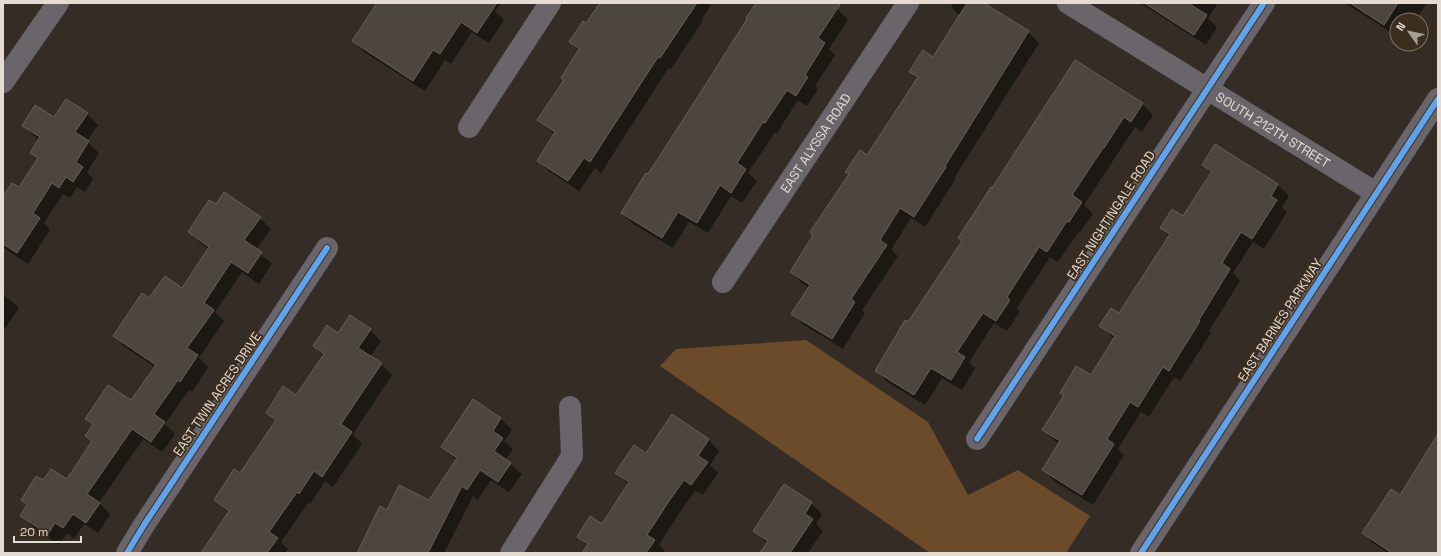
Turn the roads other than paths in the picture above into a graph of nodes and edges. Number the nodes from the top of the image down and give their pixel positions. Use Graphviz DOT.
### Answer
graph roads {
  1 [pos="58,3"];
  2 [pos="550,3"];
  3 [pos="908,3"];
  4 [pos="1068,3"];
  5 [pos="1264,3"];
  6 [pos="3,82"];
  7 [pos="1207,90"];
  8 [pos="1438,99"];
  9 [pos="469,127"];
  10 [pos="1376,193"];
  11 [pos="327,248"];
  12 [pos="723,282"];
  13 [pos="570,407"];
  14 [pos="977,439"];
  15 [pos="127,553"];
  16 [pos="511,553"];
  17 [pos="1141,553"];
  1 -- 6 [label="street"];
  2 -- 9 [label="street"];
  3 -- 12 [label="street, EAST ALYSSA ROAD"];
  4 -- 7 [label="street, SOUTH 212TH STREET"];
  5 -- 7 [label="street, EAST NIGHTINGALE ROAD"];
  7 -- 10 [label="street, SOUTH 212TH STREET"];
  7 -- 14 [label="street, EAST NIGHTINGALE ROAD"];
  8 -- 10 [label="street, EAST BARNES PARKWAY"];
  10 -- 17 [label="street, EAST BARNES PARKWAY"];
  11 -- 15 [label="street, EAST TWIN ACRES DRIVE"];
  13 -- 16 [label="street"];
}
